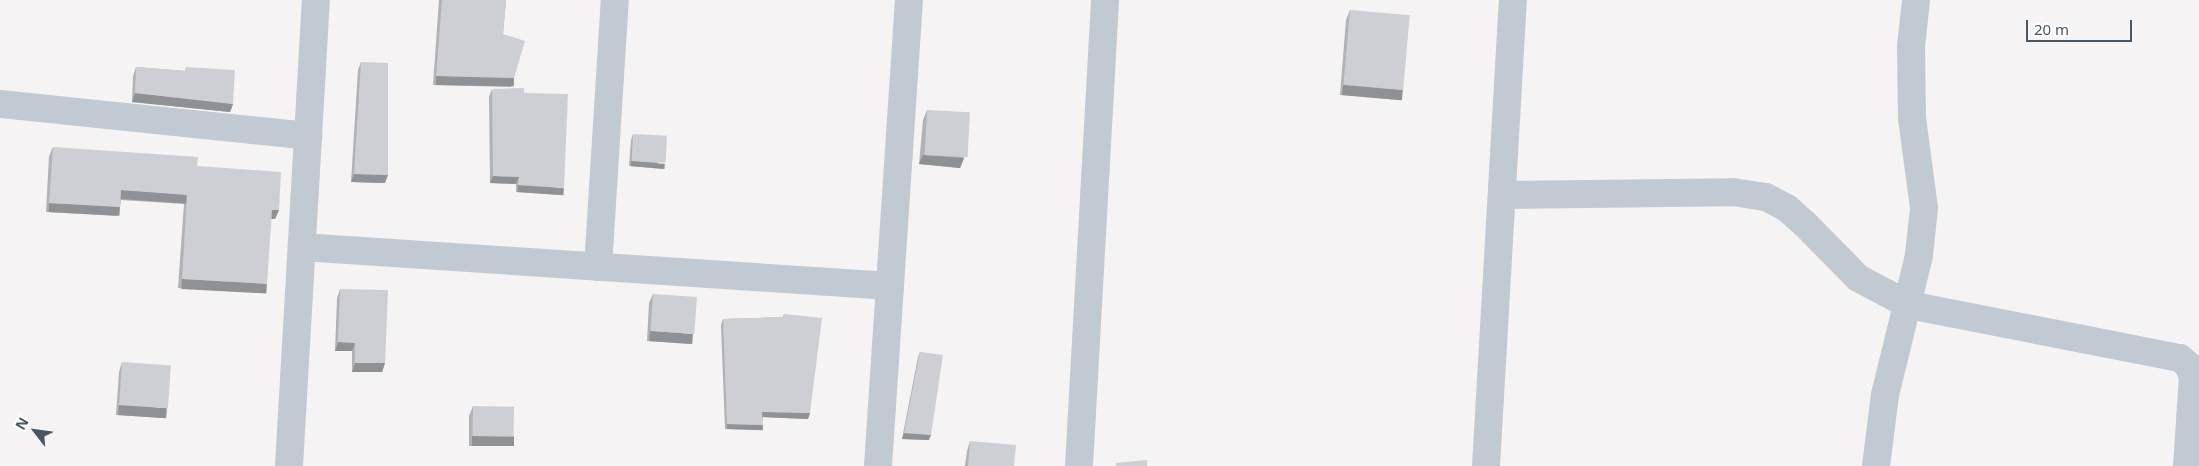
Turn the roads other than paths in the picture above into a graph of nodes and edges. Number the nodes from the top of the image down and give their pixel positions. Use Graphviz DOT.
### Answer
graph roads {
  1 [pos="316,0"];
  2 [pos="615,0"];
  3 [pos="909,0"];
  4 [pos="1105,0"];
  5 [pos="1513,0"];
  6 [pos="1916,0"];
  7 [pos="0,104"];
  8 [pos="308,136"];
  9 [pos="1502,195"];
  10 [pos="302,247"];
  11 [pos="598,267"];
  12 [pos="890,286"];
  13 [pos="1909,304"];
  14 [pos="289,466"];
  15 [pos="878,466"];
  16 [pos="1079,466"];
  17 [pos="1486,466"];
  18 [pos="1876,466"];
  19 [pos="2186,466"];
  1 -- 8 [label="street"];
  2 -- 11 [label="street"];
  3 -- 12 [label="street"];
  4 -- 16 [label="street"];
  5 -- 9 [label="street"];
  6 -- 13 [label="street"];
  7 -- 8 [label="street"];
  8 -- 10 [label="street"];
  9 -- 13 [label="street"];
  9 -- 17 [label="street"];
  10 -- 11 [label="street"];
  10 -- 14 [label="street"];
  11 -- 12 [label="street"];
  12 -- 15 [label="street"];
  13 -- 18 [label="street"];
  13 -- 19 [label="street"];
}
